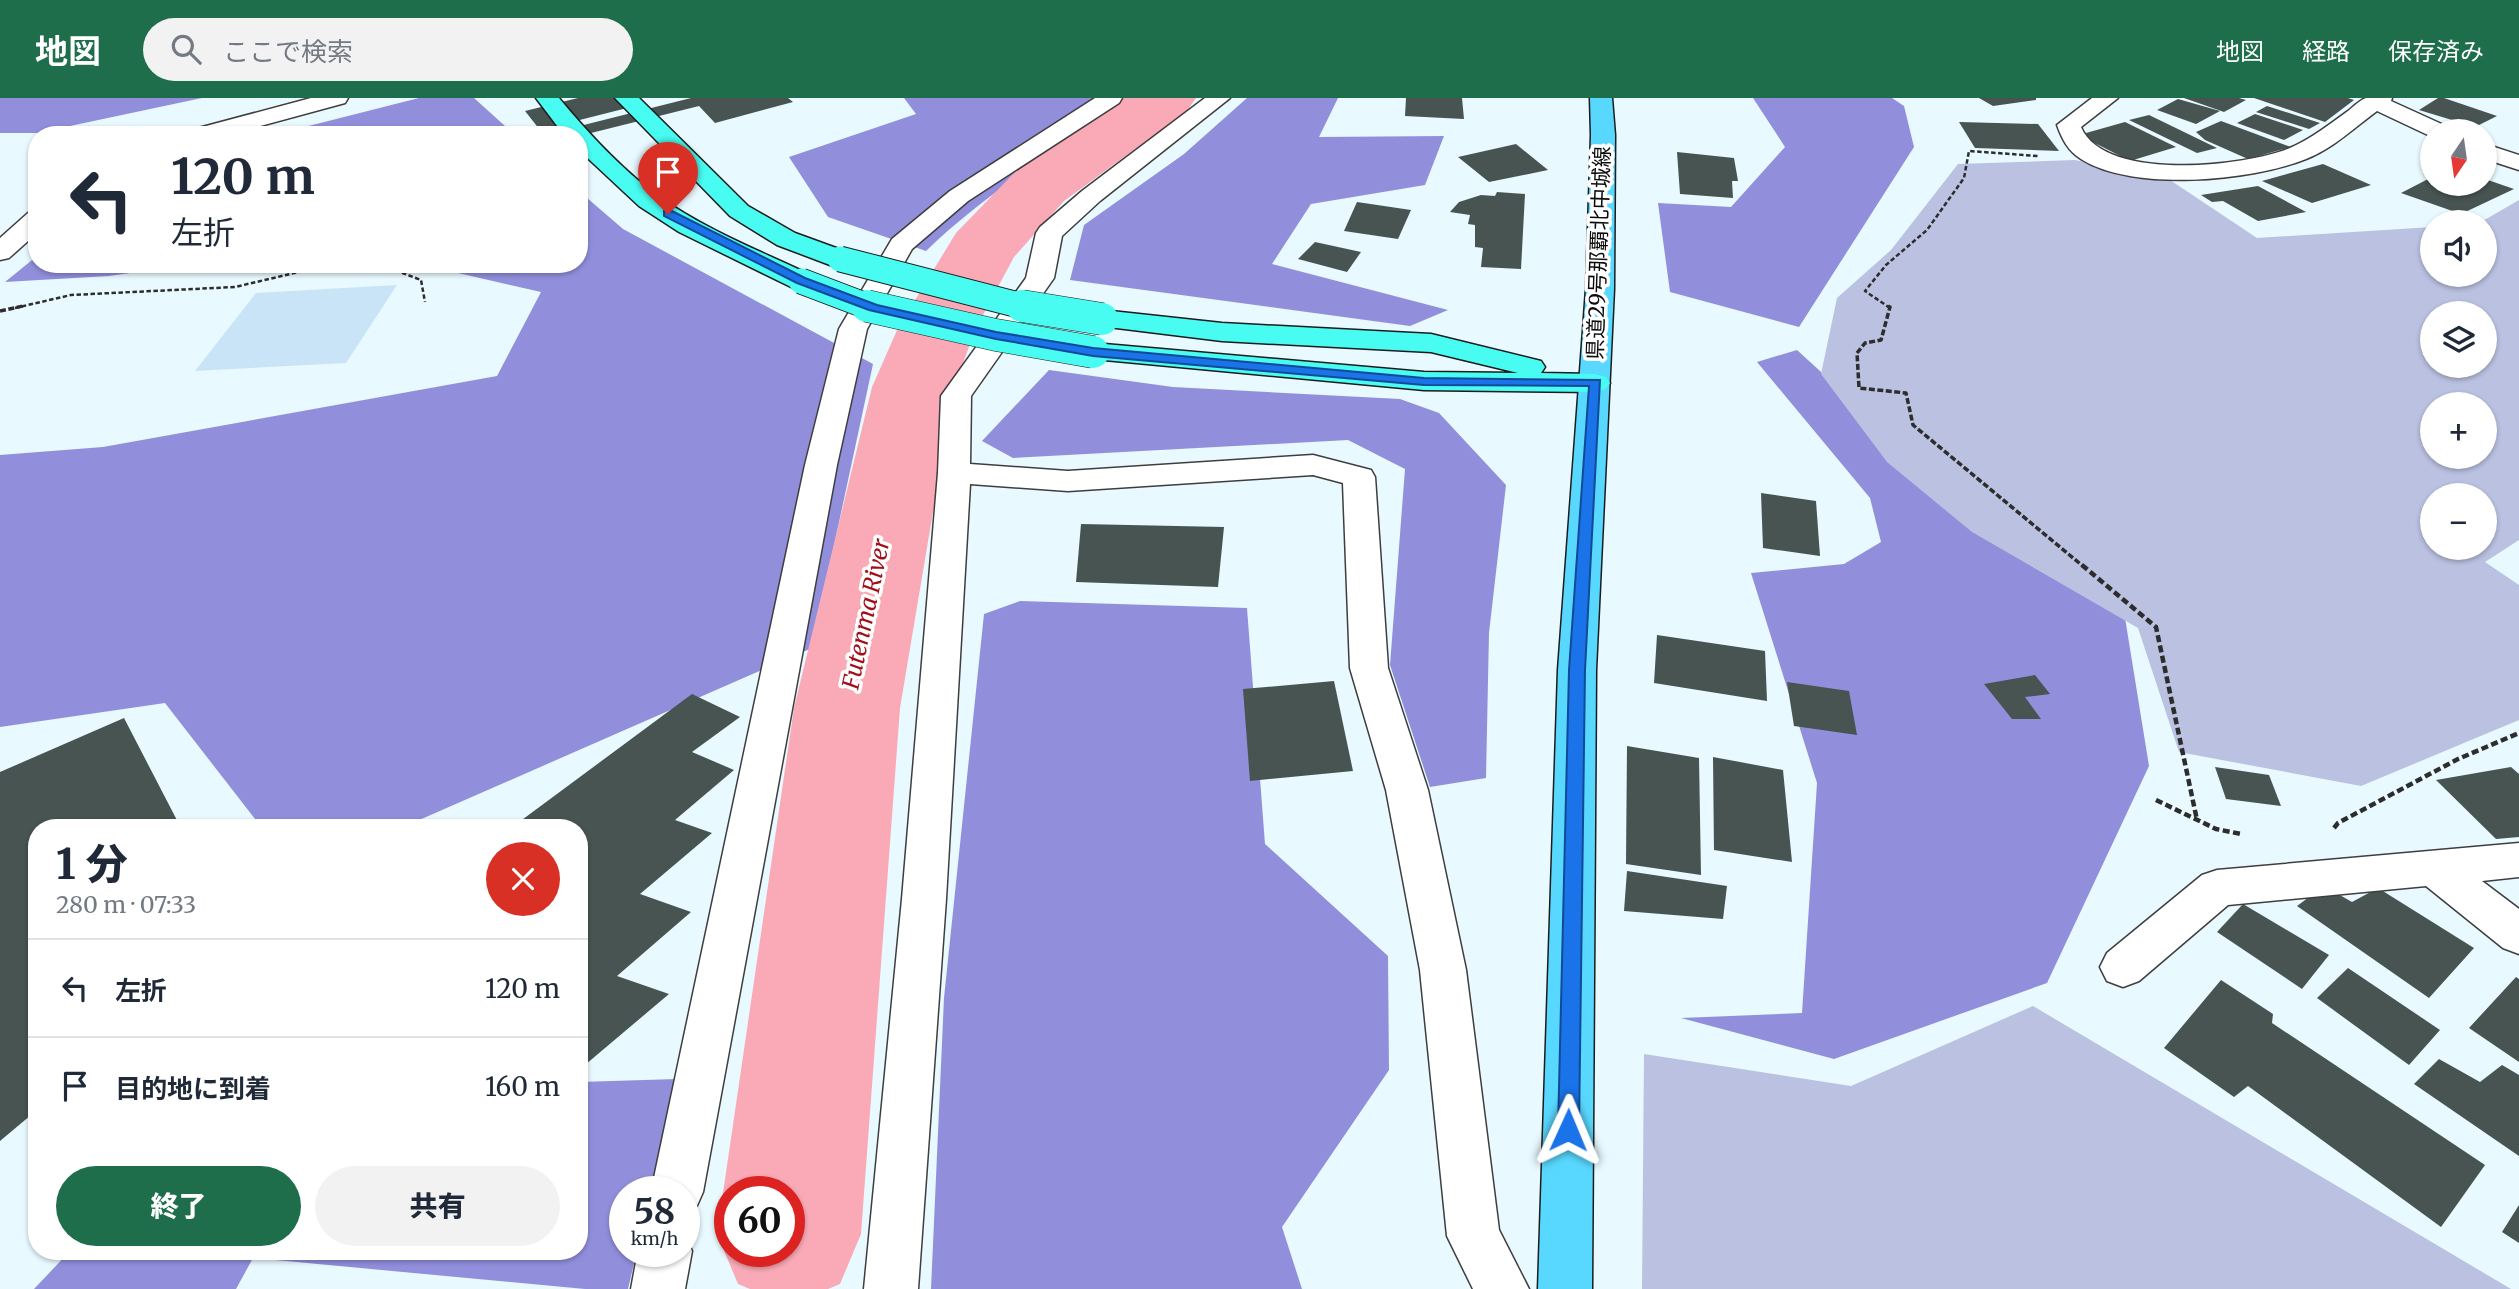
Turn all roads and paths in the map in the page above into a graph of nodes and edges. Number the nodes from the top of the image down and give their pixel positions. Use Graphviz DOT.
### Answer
graph roads {
  1 [pos="337,98"];
  2 [pos="547,98"];
  3 [pos="626,98"];
  4 [pos="1111,98"];
  5 [pos="1219,98"];
  6 [pos="1601,98"];
  7 [pos="2107,98"];
  8 [pos="2378,100"];
  9 [pos="2420,122"];
  10 [pos="233,126"];
  11 [pos="570,126"];
  12 [pos="588,145"];
  13 [pos="2497,155"];
  14 [pos="2104,161"];
  15 [pos="2519,163"];
  16 [pos="28,227"];
  17 [pos="0,252"];
  18 [pos="294,273"];
  19 [pos="403,273"];
  20 [pos="425,302"];
  21 [pos="0,311"];
  22 [pos="1595,383"];
  23 [pos="954,472"];
  24 [pos="2519,733"];
  25 [pos="2156,800"];
  26 [pos="2197,820"];
  27 [pos="2254,836"];
  28 [pos="2519,860"];
  29 [pos="2434,868"];
  30 [pos="2342,877"];
  31 [pos="2519,935"];
  32 [pos="2123,967"];
  33 [pos="680,1176"];
  34 [pos="662,1267"];
  35 [pos="657,1289"];
  36 [pos="891,1289"];
  37 [pos="1502,1289"];
  38 [pos="1565,1289"];
  1 -- 10 [label="street"];
  2 -- 11 [label="highway"];
  3 -- 22 [label="highway, bridge"];
  4 -- 33 [label="street"];
  5 -- 23 [label="street"];
  6 -- 22 [label="main road, 県道29号那覇北中城線"];
  7 -- 14 [label="street"];
  8 -- 9 [label="street"];
  8 -- 14 [label="street"];
  12 -- 22 [label="highway, bridge"];
  13 -- 15 [label="street"];
  14 -- 26 [label="path"];
  16 -- 17 [label="street"];
  18 -- 21 [label="path"];
  19 -- 20 [label="path"];
  22 -- 38 [label="main road, 県道29号那覇北中城線"];
  23 -- 36 [label="street"];
  23 -- 37 [label="street"];
  24 -- 30 [label="path"];
  25 -- 26 [label="path"];
  26 -- 27 [label="path"];
  28 -- 29 [label="street"];
  29 -- 30 [label="street"];
  29 -- 31 [label="street"];
  30 -- 32 [label="street"];
  34 -- 35 [label="street"];
}
